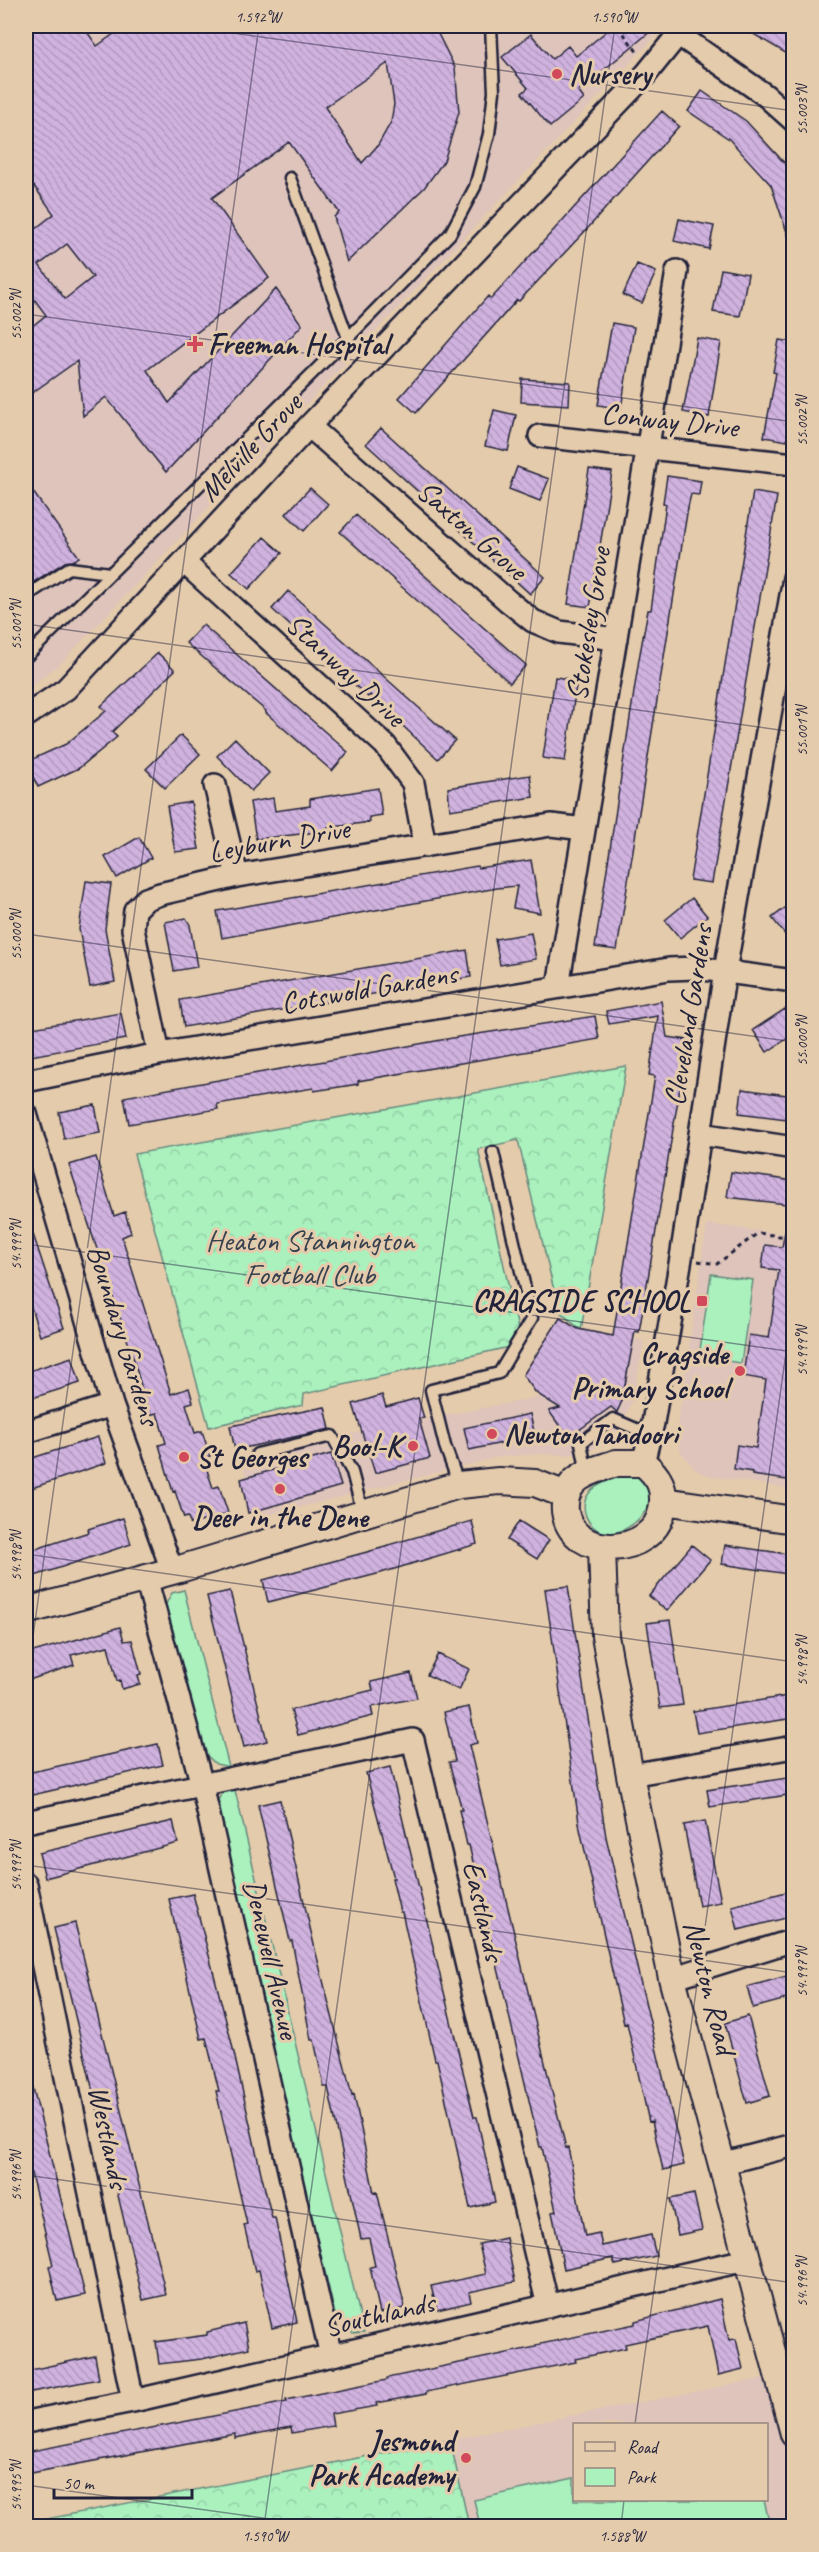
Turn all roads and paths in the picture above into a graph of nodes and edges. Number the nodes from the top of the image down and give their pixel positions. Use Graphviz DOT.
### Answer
graph roads {
  1 [pos="618,26"];
  2 [pos="488,28"];
  3 [pos="682,30"];
  4 [pos="650,69"];
  5 [pos="794,121"];
  6 [pos="290,178"];
  7 [pos="677,271"];
  8 [pos="348,338"];
  9 [pos="309,426"];
  10 [pos="540,436"];
  11 [pos="647,448"];
  12 [pos="794,464"];
  13 [pos="185,562"];
  14 [pos="110,573"];
  15 [pos="794,578"];
  16 [pos="26,597"];
  17 [pos="616,639"];
  18 [pos="26,657"];
  19 [pos="26,716"];
  20 [pos="215,785"];
  21 [pos="584,829"];
  22 [pos="425,846"];
  23 [pos="237,876"];
  24 [pos="725,971"];
  25 [pos="794,981"];
  26 [pos="558,986"];
  27 [pos="159,1054"];
  28 [pos="26,1081"];
  29 [pos="26,1114"];
  30 [pos="700,1134"];
  31 [pos="794,1148"];
  32 [pos="493,1152"];
  33 [pos="794,1238"];
  34 [pos="681,1258"];
  35 [pos="112,1405"];
  36 [pos="26,1432"];
  37 [pos="650,1435"];
  38 [pos="256,1454"];
  39 [pos="643,1462"];
  40 [pos="588,1473"];
  41 [pos="459,1485"];
  42 [pos="566,1495"];
  43 [pos="664,1501"];
  44 [pos="363,1514"];
  45 [pos="794,1520"];
  46 [pos="602,1548"];
  47 [pos="172,1570"];
  48 [pos="146,1578"];
  49 [pos="26,1611"];
  50 [pos="794,1747"];
  51 [pos="630,1775"];
  52 [pos="202,1785"];
  53 [pos="26,1822"];
  54 [pos="26,1884"];
  55 [pos="794,1940"];
  56 [pos="672,1978"];
  57 [pos="794,2145"];
  58 [pos="721,2164"];
  59 [pos="746,2260"];
  60 [pos="548,2306"];
  61 [pos="331,2356"];
  62 [pos="133,2402"];
  63 [pos="26,2422"];
  64 [pos="793,2430"];
  1 -- 4 [label="path"];
  2 -- 8 [label="lane"];
  3 -- 4 [label="street, Melville Grove"];
  3 -- 5 [label="street"];
  4 -- 9 [label="street, Melville Grove"];
  6 -- 8 [label="lane"];
  7 -- 11 [label="street, Stokesley Grove"];
  8 -- 14 [label="lane"];
  9 -- 13 [label="street, Melville Grove"];
  9 -- 17 [label="street, Saxton Grove"];
  10 -- 11 [label="street, Conway Drive"];
  11 -- 12 [label="street, Conway Drive"];
  11 -- 17 [label="street, Stokesley Grove"];
  13 -- 19 [label="street, Melville Grove"];
  13 -- 22 [label="street, Stanway Drive"];
  14 -- 16 [label="lane"];
  14 -- 18 [label="lane"];
  15 -- 24 [label="street, Cleveland Gardens"];
  17 -- 21 [label="street, Stokesley Grove"];
  20 -- 23 [label="street"];
  21 -- 22 [label="street, Leyburn Drive"];
  21 -- 26 [label="street, Stokesley Grove"];
  22 -- 23 [label="street, Leyburn Drive"];
  23 -- 27 [label="street, Leyburn Drive"];
  24 -- 25 [label="street, Cotswold Gardens"];
  24 -- 26 [label="street, Cotswold Gardens"];
  24 -- 30 [label="street, Cleveland Gardens"];
  26 -- 27 [label="street, Cotswold Gardens"];
  27 -- 28 [label="street, Cotswold Gardens"];
  29 -- 35 [label="street, Boundary Gardens"];
  30 -- 31 [label="street"];
  30 -- 34 [label="street, Cleveland Gardens"];
  32 -- 41 [label="lane"];
  33 -- 34 [label="path"];
  34 -- 37 [label="street, Cleveland Gardens"];
  35 -- 36 [label="street"];
  35 -- 47 [label="street, Boundary Gardens"];
  37 -- 39 [label="street, Cleveland Gardens"];
  37 -- 40 [label="lane"];
  38 -- 44 [label="lane"];
  39 -- 40 [label="street"];
  39 -- 43 [label="street"];
  40 -- 42 [label="street"];
  41 -- 42 [label="street"];
  41 -- 44 [label="street"];
  42 -- 46 [label="street"];
  43 -- 45 [label="street"];
  43 -- 46 [label="street"];
  44 -- 47 [label="street"];
  46 -- 51 [label="street, Newton Road"];
  47 -- 48 [label="street"];
  48 -- 49 [label="street"];
  48 -- 52 [label="street, Denewell Avenue"];
  50 -- 51 [label="street"];
  51 -- 56 [label="street, Newton Road"];
  52 -- 53 [label="street"];
  52 -- 60 [label="street, Eastlands"];
  52 -- 61 [label="street, Denewell Avenue"];
  54 -- 62 [label="street, Westlands"];
  55 -- 56 [label="street"];
  56 -- 58 [label="street, Newton Road"];
  57 -- 58 [label="street"];
  58 -- 59 [label="street, Newton Road"];
  59 -- 60 [label="street, Southlands"];
  59 -- 64 [label="street, Newton Road"];
  60 -- 61 [label="street, Southlands"];
  61 -- 62 [label="street, Southlands"];
  62 -- 63 [label="street, Southlands"];
}
